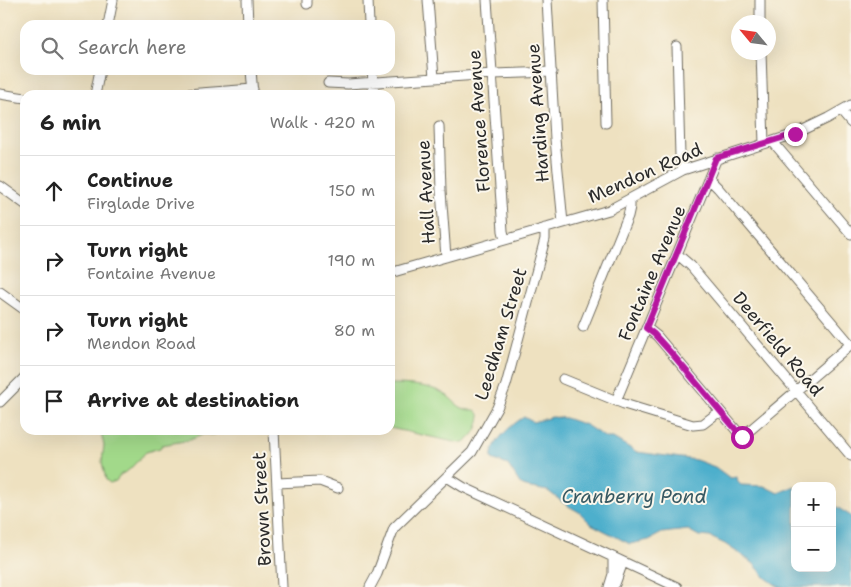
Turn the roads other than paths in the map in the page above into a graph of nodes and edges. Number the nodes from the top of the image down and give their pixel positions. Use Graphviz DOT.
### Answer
graph roads {
  1 [pos="113,0"];
  2 [pos="247,0"];
  3 [pos="368,0"];
  4 [pos="428,0"];
  5 [pos="487,0"];
  6 [pos="547,0"];
  7 [pos="603,0"];
  8 [pos="760,0"];
  9 [pos="760,15"];
  10 [pos="109,20"];
  11 [pos="248,20"];
  12 [pos="369,20"];
  13 [pos="677,47"];
  14 [pos="762,60"];
  15 [pos="552,72"];
  16 [pos="493,74"];
  17 [pos="99,75"];
  18 [pos="252,75"];
  19 [pos="372,75"];
  20 [pos="434,78"];
  21 [pos="373,82"];
  22 [pos="328,83"];
  23 [pos="96,90"];
  24 [pos="253,90"];
  25 [pos="374,90"];
  26 [pos="0,94"];
  27 [pos="20,97"];
  28 [pos="851,105"];
  29 [pos="841,111"];
  30 [pos="606,123"];
  31 [pos="851,123"];
  32 [pos="439,126"];
  33 [pos="768,143"];
  34 [pos="716,158"];
  35 [pos="683,170"];
  36 [pos="709,179"];
  37 [pos="0,186"];
  38 [pos="630,199"];
  39 [pos="20,200"];
  40 [pos="562,224"];
  41 [pos="546,228"];
  42 [pos="851,234"];
  43 [pos="505,239"];
  44 [pos="677,254"];
  45 [pos="446,257"];
  46 [pos="395,272"];
  47 [pos="0,292"];
  48 [pos="20,306"];
  49 [pos="583,326"];
  50 [pos="646,328"];
  51 [pos="851,345"];
  52 [pos="563,379"];
  53 [pos="20,382"];
  54 [pos="796,391"];
  55 [pos="616,401"];
  56 [pos="0,402"];
  57 [pos="720,410"];
  58 [pos="274,435"];
  59 [pos="851,456"];
  60 [pos="447,477"];
  61 [pos="277,483"];
  62 [pos="338,488"];
  63 [pos="613,557"];
  64 [pos="623,562"];
  65 [pos="282,587"];
  66 [pos="370,587"];
  67 [pos="609,587"];
  68 [pos="615,587"];
  69 [pos="677,587"];
  1 -- 10 [label="street"];
  2 -- 11 [label="street"];
  3 -- 12 [label="street"];
  4 -- 20 [label="street"];
  5 -- 16 [label="street, Florence Avenue"];
  6 -- 15 [label="street, Harding Avenue"];
  7 -- 30 [label="street"];
  8 -- 9 [label="street"];
  13 -- 35 [label="street"];
  14 -- 33 [label="street"];
  15 -- 16 [label="street"];
  15 -- 40 [label="street, Harding Avenue"];
  16 -- 20 [label="street"];
  16 -- 43 [label="street, Florence Avenue"];
  17 -- 23 [label="street"];
  18 -- 24 [label="street"];
  19 -- 21 [label="street"];
  20 -- 21 [label="street"];
  21 -- 22 [label="street"];
  21 -- 25 [label="street"];
  26 -- 27 [label="street"];
  28 -- 29 [label="street, Mendon Road"];
  29 -- 31 [label="street"];
  29 -- 33 [label="street, Mendon Road"];
  32 -- 45 [label="street, Hall Avenue"];
  33 -- 34 [label="street, Mendon Road"];
  33 -- 42 [label="street"];
  34 -- 35 [label="street, Mendon Road"];
  34 -- 36 [label="street, Fontaine Avenue"];
  35 -- 38 [label="street, Mendon Road"];
  36 -- 44 [label="street, Fontaine Avenue"];
  36 -- 51 [label="street"];
  37 -- 39 [label="street"];
  38 -- 40 [label="street, Mendon Road"];
  38 -- 49 [label="street"];
  40 -- 41 [label="street, Mendon Road"];
  41 -- 43 [label="street, Mendon Road"];
  41 -- 60 [label="street, Leedham Street"];
  43 -- 45 [label="street, Mendon Road"];
  44 -- 50 [label="street, Fontaine Avenue"];
  44 -- 54 [label="street, Deerfield Road"];
  45 -- 46 [label="street, Mendon Road"];
  47 -- 48 [label="street"];
  50 -- 55 [label="street, Fontaine Avenue"];
  50 -- 57 [label="street"];
  51 -- 54 [label="street"];
  52 -- 55 [label="street"];
  53 -- 56 [label="street"];
  54 -- 57 [label="street"];
  54 -- 59 [label="street, Deerfield Road"];
  55 -- 57 [label="street"];
  58 -- 61 [label="street, Brown Street"];
  60 -- 63 [label="street"];
  60 -- 66 [label="street, Leedham Street"];
  61 -- 62 [label="street"];
  61 -- 65 [label="street, Brown Street"];
  63 -- 64 [label="street"];
  63 -- 67 [label="street"];
  64 -- 68 [label="street"];
  64 -- 69 [label="street"];
}
